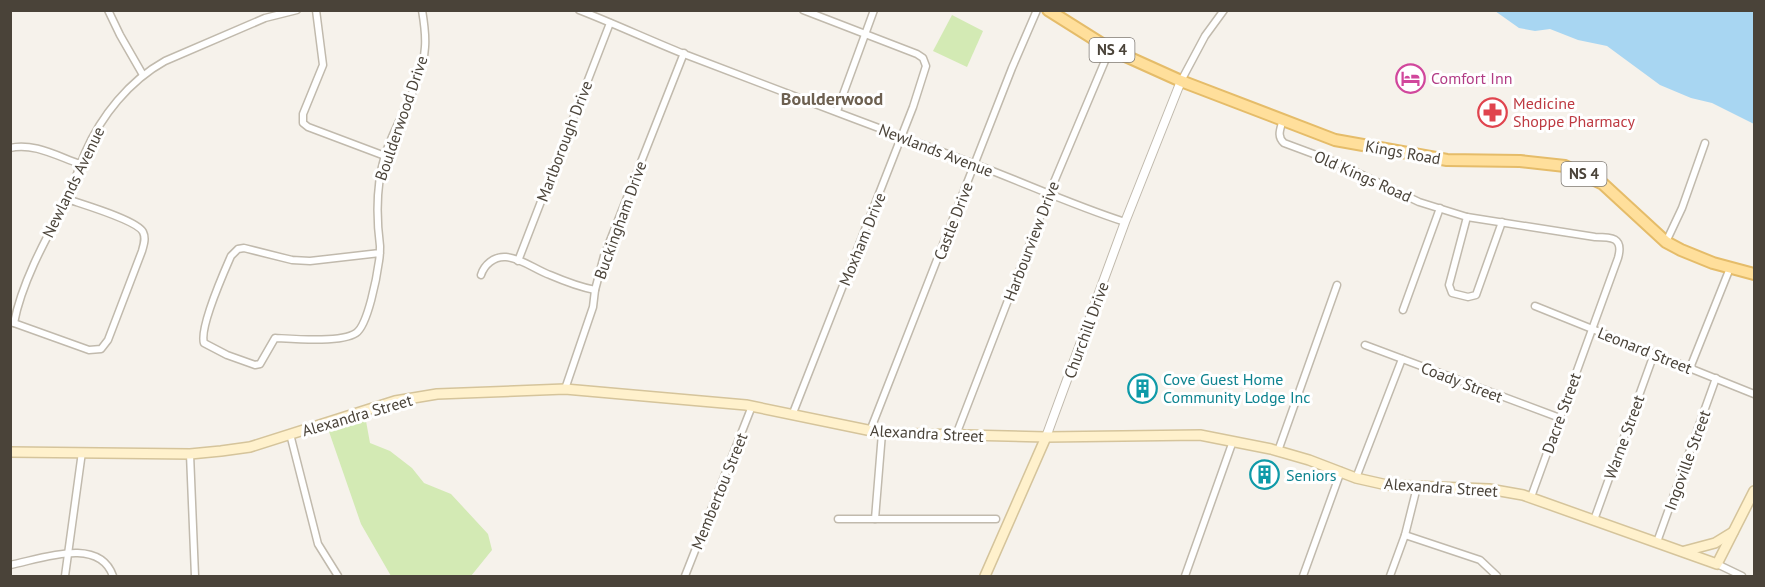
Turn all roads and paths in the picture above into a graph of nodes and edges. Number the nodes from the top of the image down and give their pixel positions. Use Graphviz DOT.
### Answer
graph roads {
  1 [pos="108,10"];
  2 [pos="297,10"];
  3 [pos="316,10"];
  4 [pos="422,10"];
  5 [pos="579,10"];
  6 [pos="803,10"];
  7 [pos="874,10"];
  8 [pos="1037,10"];
  9 [pos="1048,10"];
  10 [pos="1224,10"];
  11 [pos="610,22"];
  12 [pos="866,34"];
  13 [pos="1110,49"];
  14 [pos="684,53"];
  15 [pos="143,75"];
  16 [pos="1181,81"];
  17 [pos="837,111"];
  18 [pos="1283,118"];
  19 [pos="901,138"];
  20 [pos="1705,143"];
  21 [pos="10,148"];
  22 [pos="385,156"];
  23 [pos="80,164"];
  24 [pos="975,164"];
  25 [pos="1049,194"];
  26 [pos="67,199"];
  27 [pos="1440,208"];
  28 [pos="1467,217"];
  29 [pos="1125,222"];
  30 [pos="1502,222"];
  31 [pos="1666,242"];
  32 [pos="380,253"];
  33 [pos="518,261"];
  34 [pos="1730,268"];
  35 [pos="1755,274"];
  36 [pos="481,275"];
  37 [pos="1337,285"];
  38 [pos="595,290"];
  39 [pos="1535,306"];
  40 [pos="1403,310"];
  41 [pos="12,322"];
  42 [pos="1592,329"];
  43 [pos="1365,345"];
  44 [pos="1654,354"];
  45 [pos="1402,359"];
  46 [pos="1690,368"];
  47 [pos="1716,378"];
  48 [pos="565,389"];
  49 [pos="1755,394"];
  50 [pos="752,406"];
  51 [pos="793,413"];
  52 [pos="1560,418"];
  53 [pos="870,431"];
  54 [pos="882,433"];
  55 [pos="290,434"];
  56 [pos="956,435"];
  57 [pos="1046,437"];
  58 [pos="1233,441"];
  59 [pos="1278,451"];
  60 [pos="10,452"];
  61 [pos="82,452"];
  62 [pos="190,454"];
  63 [pos="1341,471"];
  64 [pos="1356,478"];
  65 [pos="1417,488"];
  66 [pos="1755,491"];
  67 [pos="1531,497"];
  68 [pos="838,519"];
  69 [pos="875,519"];
  70 [pos="996,519"];
  71 [pos="1594,519"];
  72 [pos="1735,531"];
  73 [pos="1405,535"];
  74 [pos="1658,542"];
  75 [pos="1683,551"];
  76 [pos="68,553"];
  77 [pos="1717,564"];
  78 [pos="10,565"];
  79 [pos="65,576"];
  80 [pos="113,576"];
  81 [pos="195,576"];
  82 [pos="338,576"];
  83 [pos="685,576"];
  84 [pos="985,576"];
  85 [pos="1185,576"];
  86 [pos="1303,576"];
  87 [pos="1390,576"];
  88 [pos="1497,576"];
  89 [pos="1742,576"];
  1 -- 15 [label="street"];
  2 -- 15 [label="street, Newlands Avenue"];
  3 -- 22 [label="street"];
  4 -- 22 [label="street, Boulderwood Drive"];
  5 -- 11 [label="street, Newlands Avenue"];
  6 -- 12 [label="street"];
  7 -- 12 [label="street"];
  8 -- 24 [label="street, Castle Drive"];
  9 -- 13 [label="main road, Kings Road / NS 4"];
  10 -- 16 [label="street"];
  11 -- 14 [label="street, Newlands Avenue"];
  11 -- 33 [label="street, Marlborough Drive"];
  12 -- 17 [label="street"];
  12 -- 19 [label="street, Moxham Drive"];
  13 -- 16 [label="main road, Kings Road / NS 4"];
  13 -- 25 [label="street, Harbourview Drive"];
  14 -- 17 [label="street, Newlands Avenue"];
  14 -- 38 [label="street, Buckingham Drive"];
  15 -- 23 [label="street, Newlands Avenue"];
  16 -- 18 [label="main road, Kings Road / NS 4"];
  16 -- 29 [label="street, Churchill Drive"];
  17 -- 19 [label="street, Newlands Avenue"];
  18 -- 27 [label="street, Old Kings Road"];
  18 -- 31 [label="main road, Kings Road / NS 4"];
  19 -- 24 [label="street, Newlands Avenue"];
  19 -- 51 [label="street, Moxham Drive"];
  20 -- 31 [label="street"];
  21 -- 23 [label="street"];
  22 -- 32 [label="street, Boulderwood Drive"];
  23 -- 26 [label="street, Newlands Avenue"];
  24 -- 25 [label="street, Newlands Avenue"];
  24 -- 53 [label="street, Castle Drive"];
  25 -- 29 [label="street, Newlands Avenue"];
  25 -- 56 [label="street, Harbourview Drive"];
  26 -- 41 [label="street, Newlands Avenue"];
  26 -- 41 [label="street"];
  27 -- 28 [label="street, Old Kings Road"];
  27 -- 40 [label="street"];
  28 -- 30 [label="street, Old Kings Road"];
  28 -- 30 [label="street"];
  29 -- 57 [label="street, Churchill Drive"];
  30 -- 42 [label="street, Old Kings Road"];
  31 -- 34 [label="main road, Kings Road / NS 4"];
  32 -- 32 [label="street, Boulderwood Drive"];
  33 -- 36 [label="street"];
  33 -- 38 [label="street"];
  34 -- 35 [label="main road, Kings Road / NS 4"];
  34 -- 46 [label="street"];
  37 -- 59 [label="street"];
  38 -- 48 [label="street, Buckingham Drive"];
  39 -- 42 [label="street, Leonard Street"];
  42 -- 44 [label="street, Leonard Street"];
  42 -- 52 [label="street, Dacre Street"];
  43 -- 45 [label="street, Coady Street"];
  44 -- 46 [label="street, Leonard Street"];
  44 -- 71 [label="street, Warne Street"];
  45 -- 52 [label="street, Coady Street"];
  45 -- 64 [label="street"];
  46 -- 47 [label="street, Leonard Street"];
  47 -- 49 [label="street, Leonard Street"];
  47 -- 74 [label="street, Ingoville Street"];
  48 -- 50 [label="main road, Alexandra Street"];
  48 -- 55 [label="main road, Alexandra Street"];
  50 -- 51 [label="main road, Alexandra Street"];
  50 -- 83 [label="street, Membertou Street"];
  51 -- 53 [label="main road, Alexandra Street"];
  52 -- 67 [label="street, Dacre Street"];
  53 -- 54 [label="main road, Alexandra Street"];
  54 -- 56 [label="main road, Alexandra Street"];
  54 -- 69 [label="street"];
  55 -- 62 [label="main road, Alexandra Street"];
  55 -- 82 [label="street"];
  56 -- 57 [label="main road, Alexandra Street"];
  57 -- 58 [label="main road, Alexandra Street"];
  57 -- 84 [label="main road, Churchill Drive"];
  58 -- 59 [label="main road, Alexandra Street"];
  58 -- 85 [label="street"];
  59 -- 63 [label="main road, Alexandra Street"];
  60 -- 61 [label="main road, Alexandra Street"];
  61 -- 62 [label="main road, Alexandra Street"];
  61 -- 76 [label="street"];
  62 -- 81 [label="street"];
  63 -- 64 [label="main road, Alexandra Street"];
  63 -- 86 [label="street"];
  64 -- 65 [label="main road, Alexandra Street"];
  65 -- 67 [label="main road, Alexandra Street"];
  65 -- 73 [label="street"];
  66 -- 72 [label="main road"];
  67 -- 71 [label="main road, Alexandra Street"];
  68 -- 69 [label="street"];
  69 -- 70 [label="street"];
  71 -- 74 [label="main road, Alexandra Street"];
  72 -- 75 [label="main road"];
  72 -- 77 [label="main road"];
  73 -- 87 [label="street"];
  73 -- 88 [label="street"];
  74 -- 75 [label="main road, Alexandra Street"];
  75 -- 77 [label="main road, Alexandra Street"];
  76 -- 78 [label="street"];
  76 -- 79 [label="street"];
  76 -- 80 [label="street"];
  77 -- 89 [label="street"];
}
